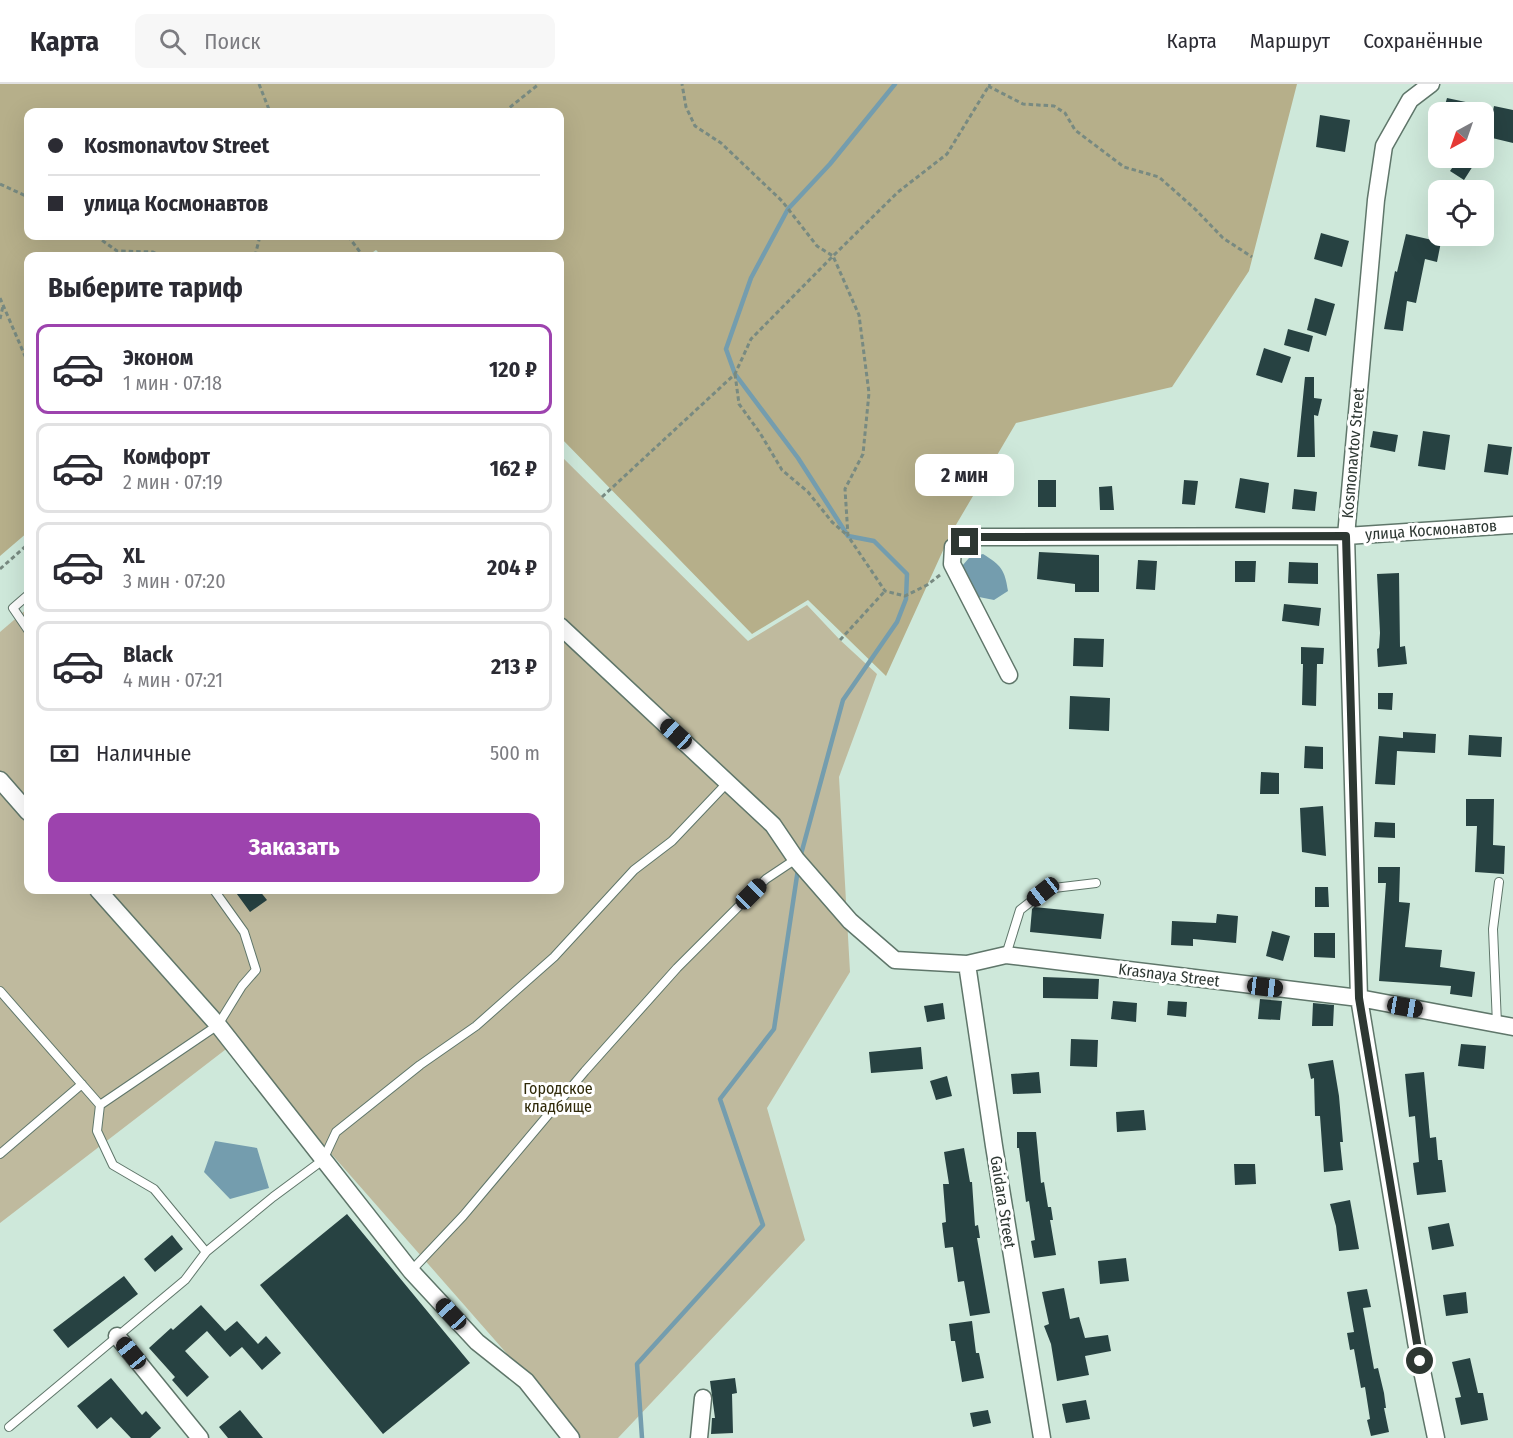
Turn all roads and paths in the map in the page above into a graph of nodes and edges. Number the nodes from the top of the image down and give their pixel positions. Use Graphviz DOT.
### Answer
graph roads {
  1 [pos="259,84"];
  2 [pos="539,84"];
  3 [pos="682,84"];
  4 [pos="1431,84"];
  5 [pos="989,85"];
  6 [pos="268,108"];
  7 [pos="509,108"];
  8 [pos="0,184"];
  9 [pos="24,195"];
  10 [pos="102,240"];
  11 [pos="153,252"];
  12 [pos="833,256"];
  13 [pos="1252,257"];
  14 [pos="0,298"];
  15 [pos="3,306"];
  16 [pos="0,319"];
  17 [pos="24,354"];
  18 [pos="735,374"];
  19 [pos="602,497"];
  20 [pos="1513,525"];
  21 [pos="848,536"];
  22 [pos="1346,536"];
  23 [pos="24,548"];
  24 [pos="952,564"];
  25 [pos="0,569"];
  26 [pos="885,591"];
  27 [pos="24,598"];
  28 [pos="24,624"];
  29 [pos="564,630"];
  30 [pos="840,640"];
  31 [pos="1009,675"];
  32 [pos="0,780"];
  33 [pos="728,782"];
  34 [pos="24,807"];
  35 [pos="796,859"];
  36 [pos="1499,882"];
  37 [pos="1096,883"];
  38 [pos="102,894"];
  39 [pos="217,894"];
  40 [pos="1006,955"];
  41 [pos="967,964"];
  42 [pos="0,991"];
  43 [pos="1359,998"];
  44 [pos="218,1025"];
  45 [pos="1505,1025"];
  46 [pos="82,1084"];
  47 [pos="100,1106"];
  48 [pos="0,1154"];
  49 [pos="323,1160"];
  50 [pos="206,1252"];
  51 [pos="411,1271"];
  52 [pos="117,1336"];
  53 [pos="704,1398"];
  54 [pos="9,1427"];
  55 [pos="200,1438"];
  56 [pos="572,1438"];
  57 [pos="699,1438"];
  58 [pos="1042,1438"];
  59 [pos="1436,1438"];
  1 -- 6 [label="path"];
  2 -- 7 [label="path"];
  3 -- 12 [label="path"];
  4 -- 22 [label="street, Kosmonavtov Street"];
  5 -- 12 [label="path"];
  5 -- 13 [label="path"];
  8 -- 9 [label="path"];
  10 -- 11 [label="path"];
  12 -- 18 [label="path"];
  12 -- 21 [label="path"];
  14 -- 15 [label="path"];
  15 -- 16 [label="path"];
  15 -- 17 [label="path"];
  18 -- 19 [label="path"];
  18 -- 21 [label="path"];
  20 -- 22 [label="street, улица Космонавтов"];
  21 -- 26 [label="path"];
  22 -- 24 [label="street, улица Космонавтов"];
  22 -- 43 [label="street, Kosmonavtov Street"];
  23 -- 25 [label="path"];
  24 -- 26 [label="path"];
  24 -- 31 [label="street"];
  26 -- 30 [label="path"];
  27 -- 28 [label="lane"];
  29 -- 33 [label="street, Krasnaya Street"];
  32 -- 34 [label="street"];
  33 -- 35 [label="street, Krasnaya Street"];
  33 -- 49 [label="lane"];
  35 -- 41 [label="street, Krasnaya Street"];
  35 -- 51 [label="lane"];
  36 -- 45 [label="lane"];
  37 -- 40 [label="lane"];
  38 -- 44 [label="street"];
  39 -- 44 [label="lane"];
  40 -- 41 [label="street, Krasnaya Street"];
  40 -- 43 [label="street, Krasnaya Street"];
  41 -- 58 [label="street, Gaidara Street"];
  42 -- 46 [label="lane"];
  43 -- 45 [label="street, Krasnaya Street"];
  43 -- 59 [label="street, Kosmonavtov Street"];
  44 -- 47 [label="lane"];
  44 -- 49 [label="street"];
  46 -- 47 [label="lane"];
  46 -- 48 [label="lane"];
  47 -- 50 [label="lane"];
  49 -- 50 [label="lane"];
  49 -- 51 [label="street"];
  50 -- 52 [label="lane"];
  51 -- 56 [label="street"];
  52 -- 54 [label="lane"];
  52 -- 55 [label="street"];
  53 -- 57 [label="street"];
}
